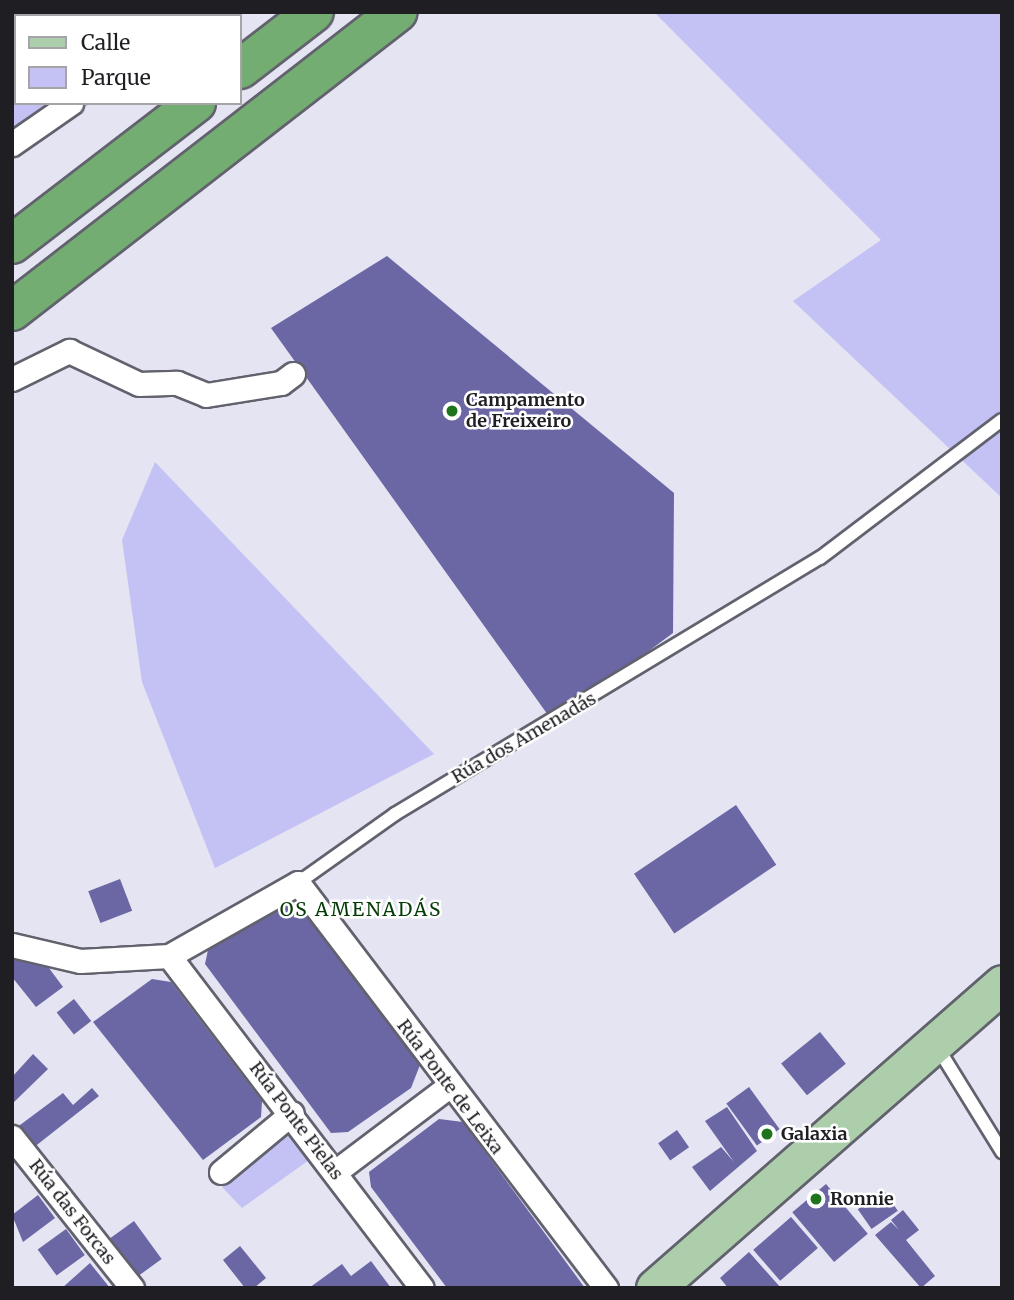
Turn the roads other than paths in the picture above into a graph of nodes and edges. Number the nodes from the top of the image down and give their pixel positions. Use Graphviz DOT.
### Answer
graph roads {
  1 [pos="282,12"];
  2 [pos="314,12"];
  3 [pos="398,12"];
  4 [pos="413,12"];
  5 [pos="242,48"];
  6 [pos="333,62"];
  7 [pos="242,67"];
  8 [pos="68,105"];
  9 [pos="178,105"];
  10 [pos="192,105"];
  11 [pos="12,144"];
  12 [pos="23,236"];
  13 [pos="12,312"];
  14 [pos="293,374"];
  15 [pos="12,379"];
  16 [pos="1002,420"];
  17 [pos="298,883"];
  18 [pos="12,945"];
  19 [pos="169,956"];
  20 [pos="1002,984"];
  21 [pos="934,1041"];
  22 [pos="449,1086"];
  23 [pos="292,1113"];
  24 [pos="12,1137"];
  25 [pos="1002,1152"];
  26 [pos="221,1172"];
  27 [pos="335,1172"];
  28 [pos="659,1286"];
  29 [pos="132,1288"];
  30 [pos="422,1288"];
  31 [pos="606,1288"];
  1 -- 5 [label="highway"];
  2 -- 7 [label="highway"];
  3 -- 6 [label="highway"];
  4 -- 6 [label="highway"];
  6 -- 13 [label="highway"];
  8 -- 11 [label="street"];
  9 -- 12 [label="highway"];
  10 -- 12 [label="highway"];
  14 -- 15 [label="street"];
  16 -- 17 [label="lane, Rúa dos Amenadás"];
  17 -- 19 [label="street, Rúa dos Amenadás"];
  17 -- 22 [label="street, Rúa Ponte de Leixa"];
  18 -- 19 [label="street, Rúa dos Amenadás"];
  19 -- 23 [label="street, Rúa Ponte Pielas"];
  20 -- 21 [label="main road"];
  21 -- 25 [label="lane"];
  21 -- 28 [label="main road"];
  22 -- 27 [label="street"];
  22 -- 31 [label="street, Rúa Ponte de Leixa"];
  23 -- 26 [label="street"];
  23 -- 27 [label="street, Rúa Ponte Pielas"];
  24 -- 29 [label="street, Rúa das Forcas"];
  27 -- 30 [label="street, Rúa Ponte Pielas"];
}
